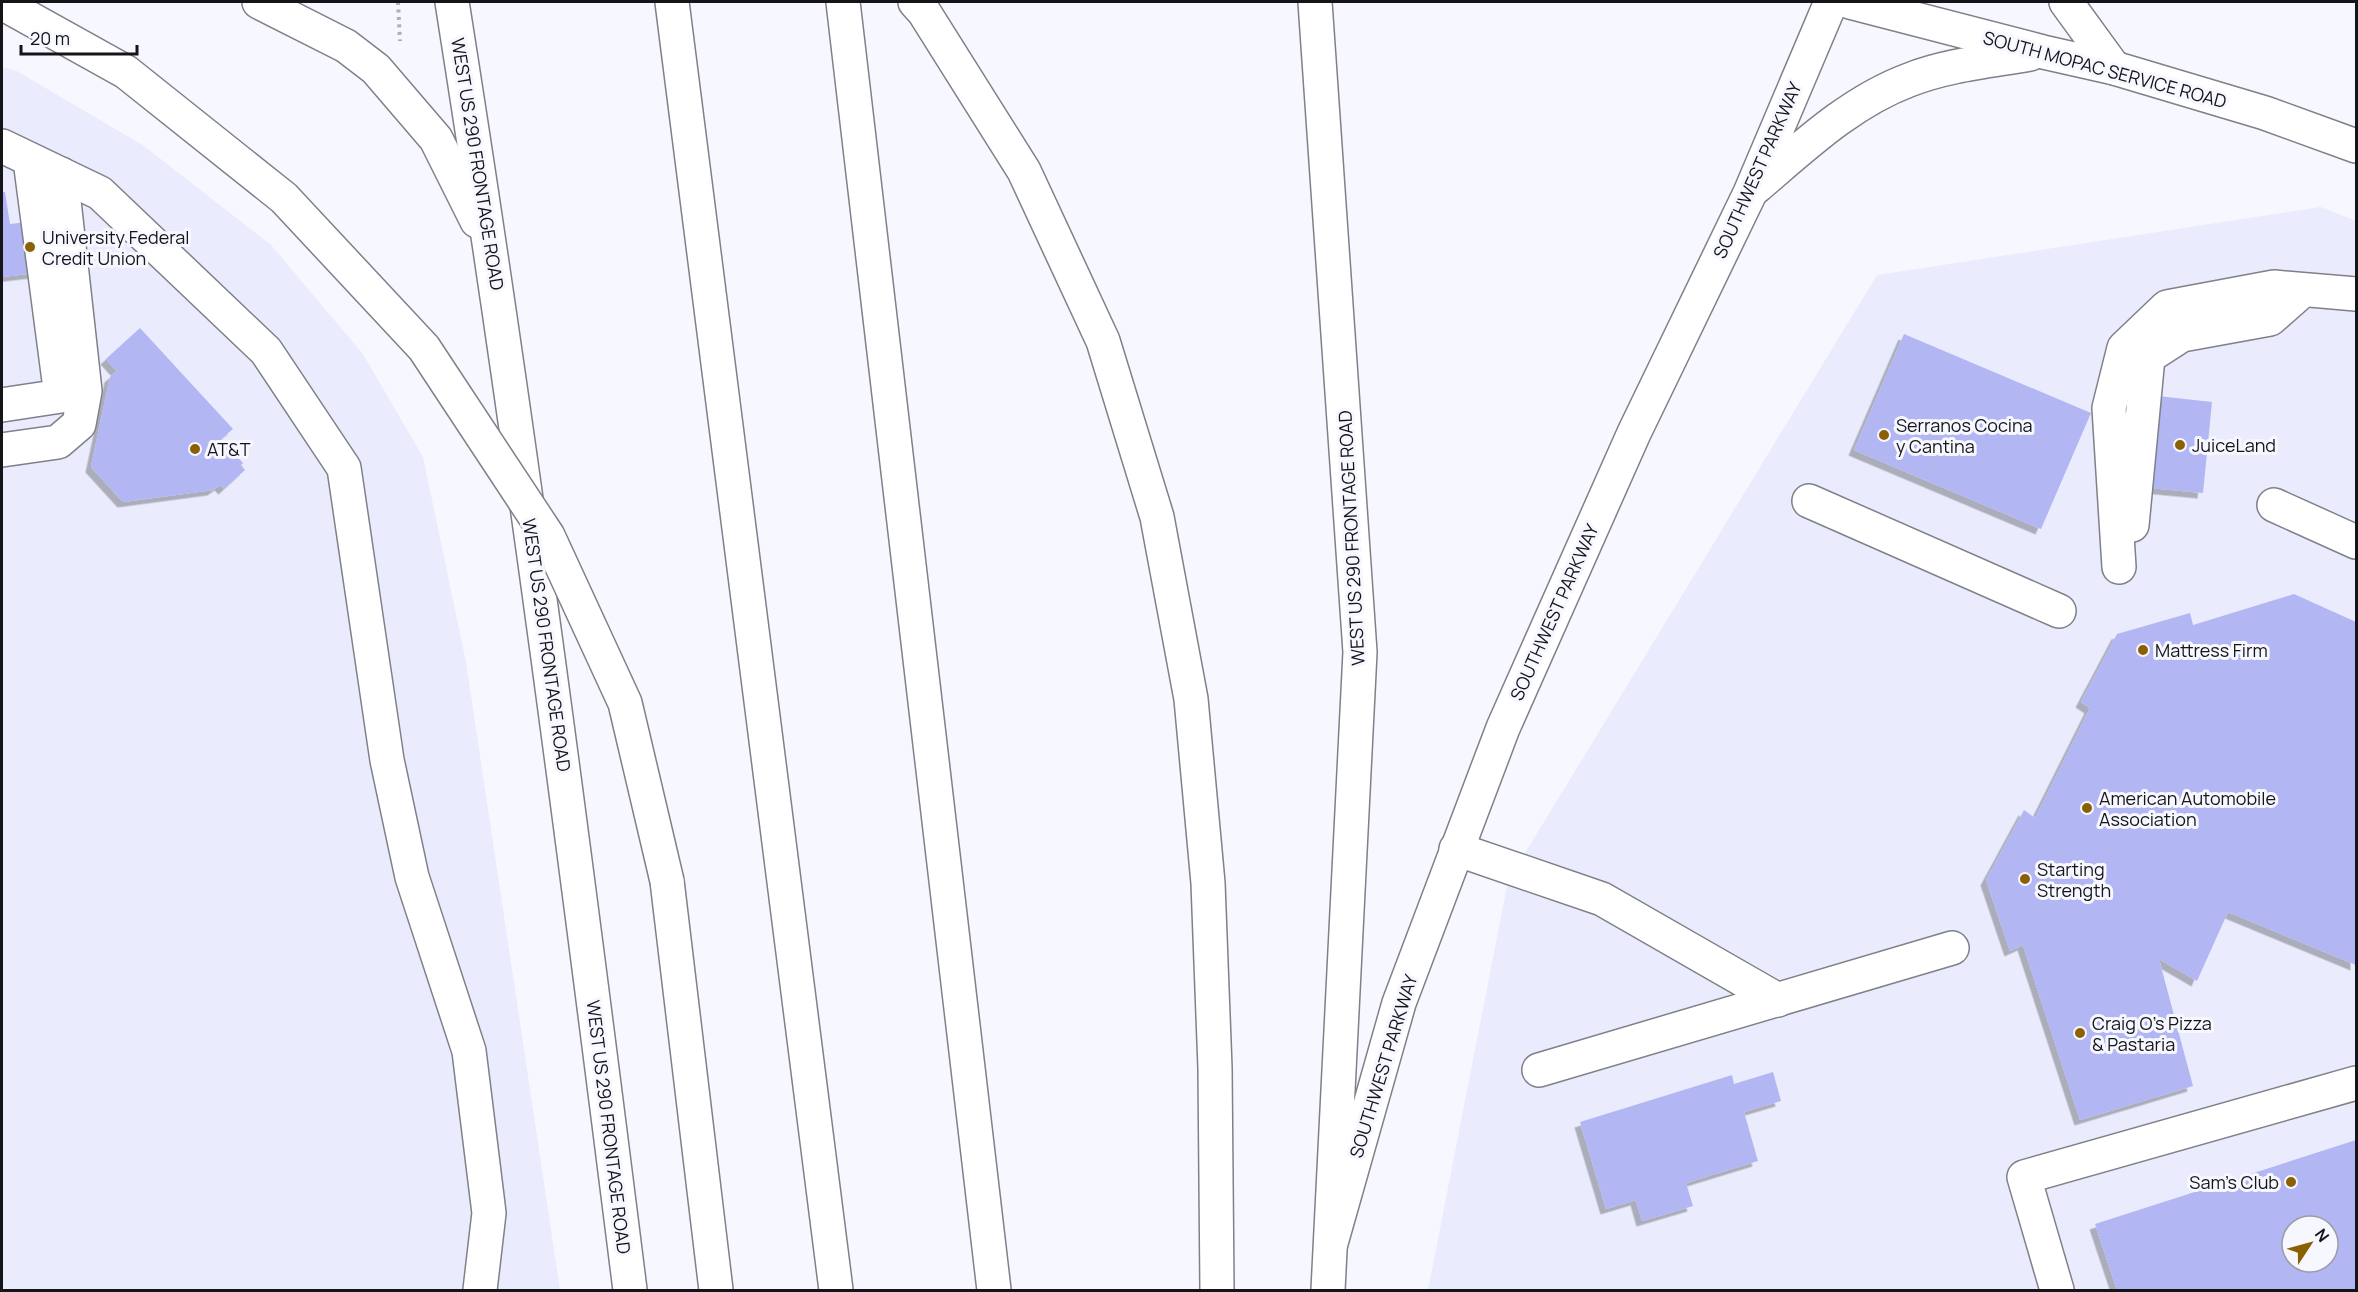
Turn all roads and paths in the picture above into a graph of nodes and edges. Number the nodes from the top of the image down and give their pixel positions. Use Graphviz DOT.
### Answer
graph roads {
  1 [pos="260,2"];
  2 [pos="398,2"];
  3 [pos="452,2"];
  4 [pos="672,2"];
  5 [pos="843,2"];
  6 [pos="915,2"];
  7 [pos="1315,2"];
  8 [pos="1831,2"];
  9 [pos="1850,2"];
  10 [pos="2066,2"];
  11 [pos="2,3"];
  12 [pos="401,48"];
  13 [pos="2043,52"];
  14 [pos="2114,68"];
  15 [pos="2,146"];
  16 [pos="2356,146"];
  17 [pos="30,160"];
  18 [pos="61,174"];
  19 [pos="1750,193"];
  20 [pos="492,249"];
  21 [pos="2356,294"];
  22 [pos="2,405"];
  23 [pos="2,450"];
  24 [pos="1809,501"];
  25 [pos="2274,505"];
  26 [pos="2356,542"];
  27 [pos="2123,565"];
  28 [pos="2059,611"];
  29 [pos="1456,849"];
  30 [pos="1952,948"];
  31 [pos="1778,999"];
  32 [pos="1539,1070"];
  33 [pos="2356,1083"];
  34 [pos="1331,1243"];
  35 [pos="480,1290"];
  36 [pos="630,1290"];
  37 [pos="716,1290"];
  38 [pos="836,1290"];
  39 [pos="994,1290"];
  40 [pos="1217,1290"];
  41 [pos="1328,1290"];
  42 [pos="2058,1290"];
  1 -- 20 [label="main road"];
  2 -- 12 [label="path"];
  3 -- 20 [label="main road, WEST US 290 FRONTAGE ROAD"];
  4 -- 38 [label="main road"];
  5 -- 39 [label="main road"];
  6 -- 40 [label="main road"];
  7 -- 34 [label="main road, WEST US 290 FRONTAGE ROAD"];
  8 -- 19 [label="main road, SOUTHWEST PARKWAY"];
  9 -- 13 [label="main road, SOUTH MOPAC SERVICE ROAD"];
  10 -- 14 [label="main road"];
  11 -- 37 [label="main road, bridge"];
  13 -- 14 [label="main road, SOUTH MOPAC SERVICE ROAD"];
  13 -- 19 [label="main road"];
  14 -- 16 [label="main road, SOUTH MOPAC SERVICE ROAD"];
  15 -- 17 [label="main road"];
  17 -- 18 [label="main road"];
  17 -- 22 [label="main road"];
  18 -- 23 [label="main road"];
  18 -- 35 [label="main road"];
  19 -- 29 [label="main road, SOUTHWEST PARKWAY"];
  20 -- 36 [label="main road, WEST US 290 FRONTAGE ROAD"];
  21 -- 27 [label="main road"];
  24 -- 28 [label="main road"];
  25 -- 26 [label="main road"];
  29 -- 31 [label="main road"];
  29 -- 34 [label="main road, SOUTHWEST PARKWAY"];
  30 -- 31 [label="main road"];
  31 -- 32 [label="main road"];
  33 -- 42 [label="main road"];
  34 -- 41 [label="main road, WEST US 290 FRONTAGE ROAD"];
}
